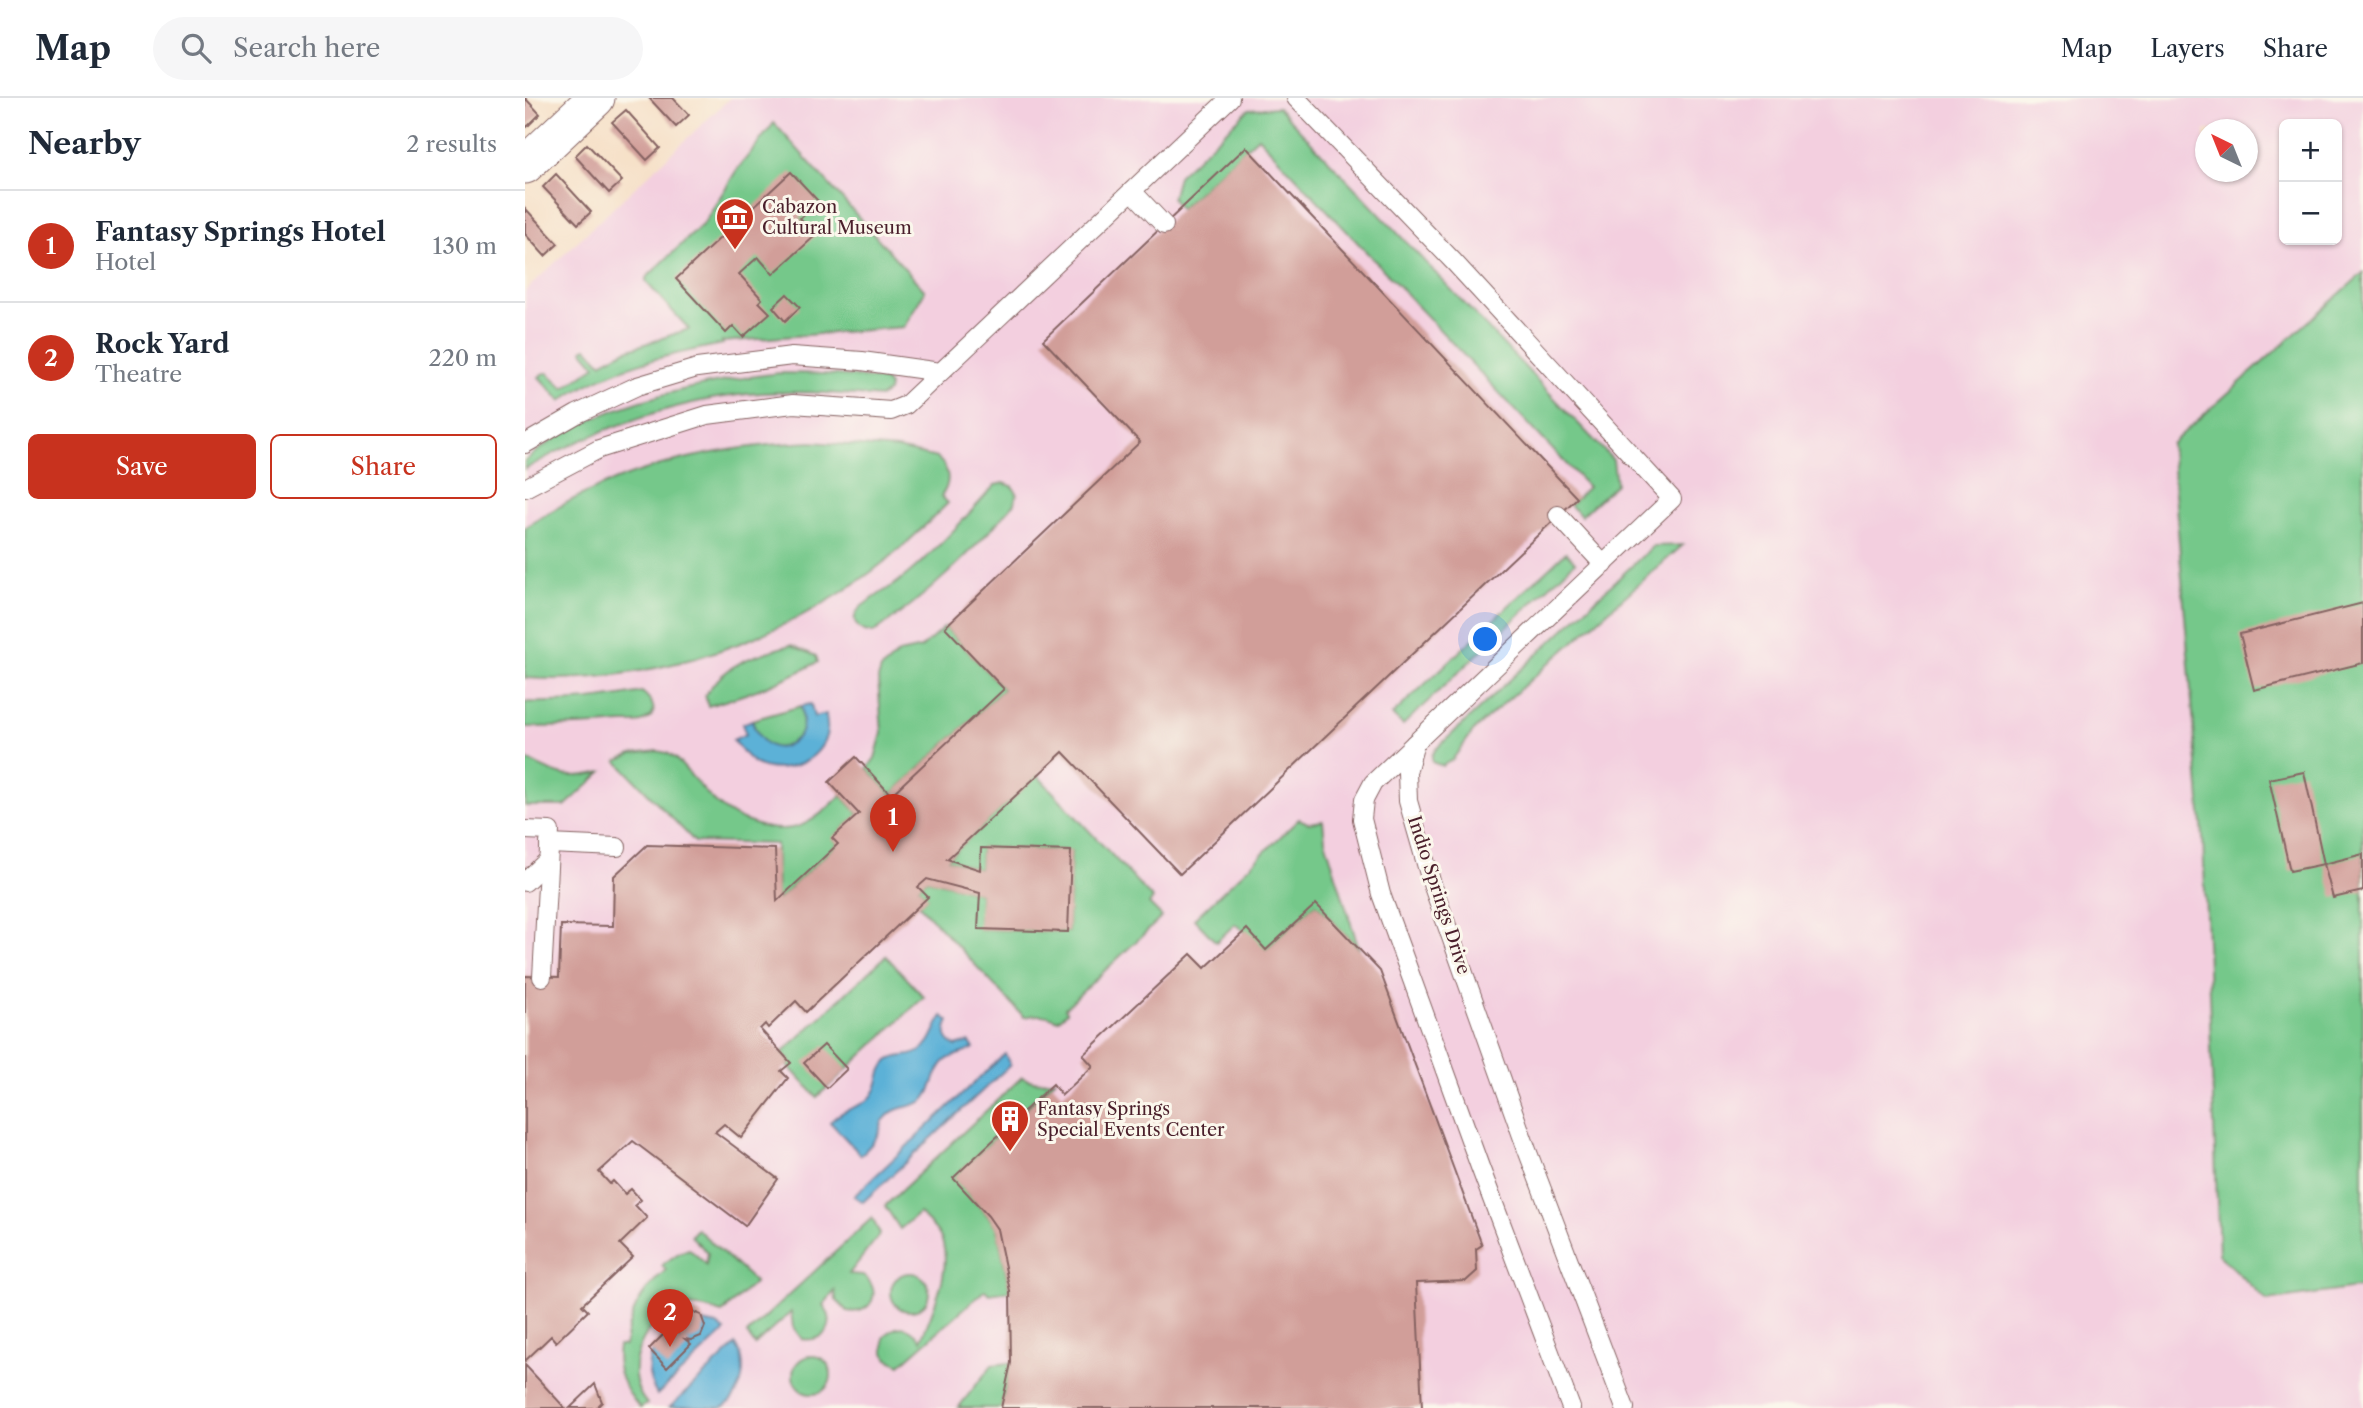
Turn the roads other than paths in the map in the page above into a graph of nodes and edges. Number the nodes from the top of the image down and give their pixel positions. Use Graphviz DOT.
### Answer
graph roads {
  1 [pos="596,98"];
  2 [pos="1230,98"];
  3 [pos="1296,98"];
  4 [pos="525,165"];
  5 [pos="1132,191"];
  6 [pos="1164,225"];
  7 [pos="940,372"];
  8 [pos="525,444"];
  9 [pos="525,488"];
  10 [pos="1558,515"];
  11 [pos="1604,565"];
  12 [pos="1415,742"];
  13 [pos="525,830"];
  14 [pos="617,847"];
  15 [pos="549,852"];
  16 [pos="525,882"];
  17 [pos="543,977"];
  18 [pos="1571,1408"];
  19 [pos="1625,1408"];
  1 -- 4 [label="street"];
  2 -- 5 [label="lane"];
  3 -- 11 [label="lane"];
  5 -- 6 [label="lane"];
  5 -- 7 [label="lane"];
  7 -- 8 [label="lane"];
  7 -- 9 [label="lane"];
  10 -- 11 [label="lane"];
  11 -- 12 [label="lane"];
  12 -- 18 [label="lane"];
  12 -- 19 [label="lane, Indio Springs Drive"];
  13 -- 15 [label="lane"];
  14 -- 15 [label="lane"];
  15 -- 16 [label="lane"];
  15 -- 17 [label="lane"];
}
